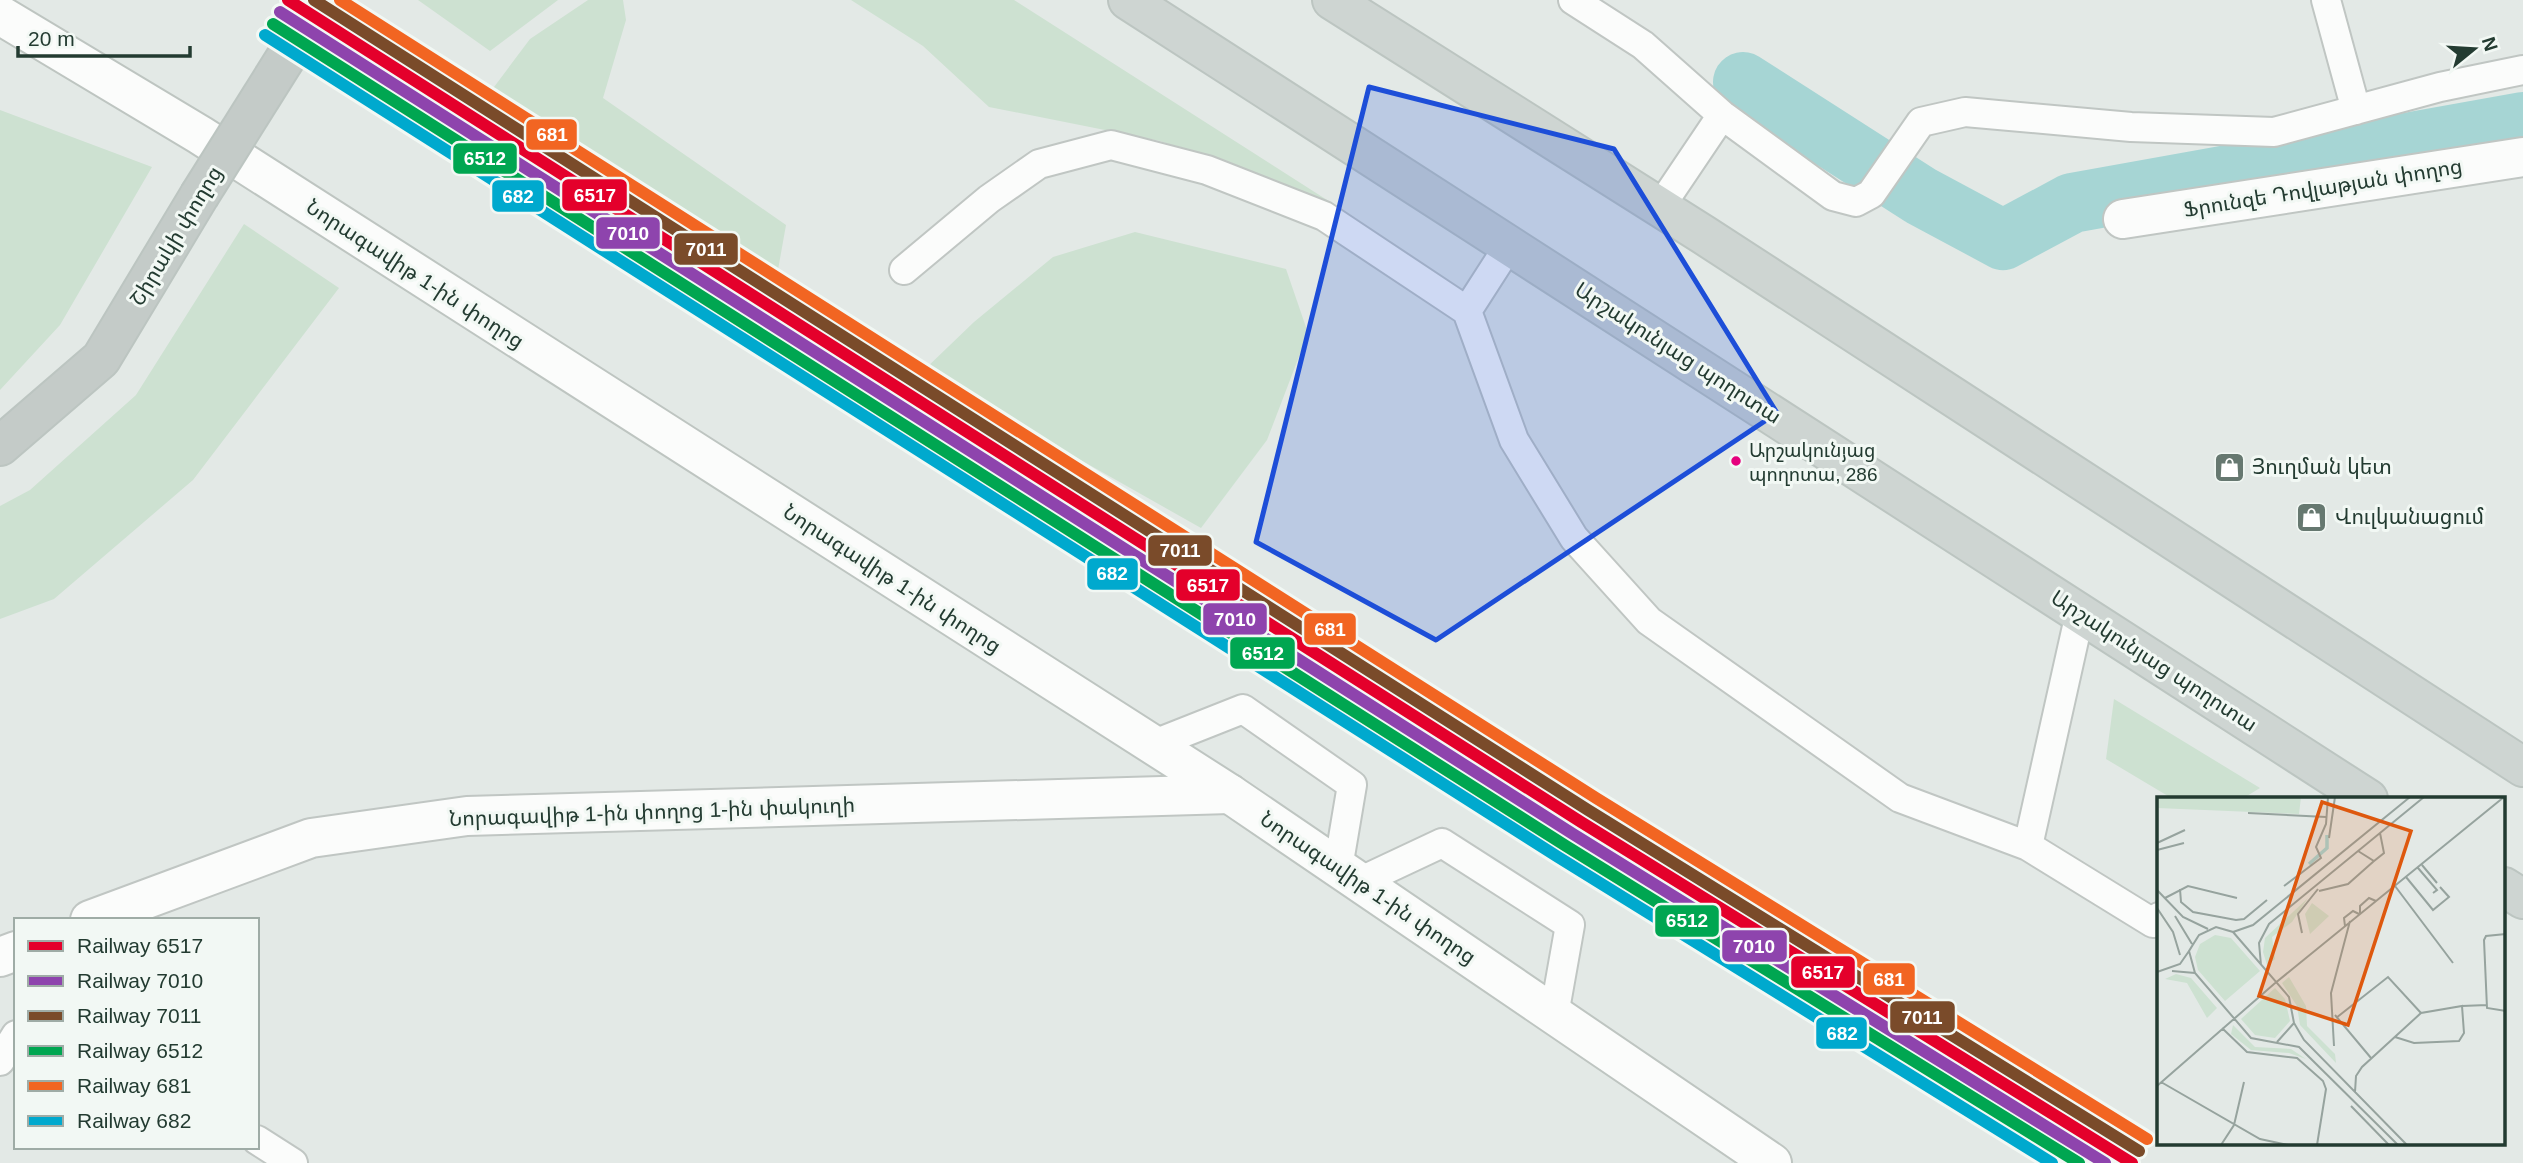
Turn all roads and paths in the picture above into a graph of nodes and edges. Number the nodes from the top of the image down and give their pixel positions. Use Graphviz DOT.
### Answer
graph roads {
  1 [pos="322,0"];
  2 [pos="1128,0"];
  3 [pos="1332,0"];
  4 [pos="1573,0"];
  5 [pos="2326,0"];
  6 [pos="0,15"];
  7 [pos="2523,70"];
  8 [pos="2356,110"];
  9 [pos="1722,115"];
  10 [pos="2523,157"];
  11 [pos="1660,207"];
  12 [pos="2123,219"];
  13 [pos="1510,244"];
  14 [pos="904,270"];
  15 [pos="1467,310"];
  16 [pos="0,446"];
  17 [pos="2080,613"];
  18 [pos="1152,745"];
  19 [pos="2523,767"];
  20 [pos="1230,794"];
  21 [pos="2365,797"];
  22 [pos="2028,846"];
  23 [pos="1349,875"];
  24 [pos="2506,888"];
  25 [pos="2523,899"];
  26 [pos="97,918"];
  27 [pos="2157,919"];
  28 [pos="1554,1015"];
  29 [pos="14,1038"];
  30 [pos="0,1060"];
  31 [pos="259,1141"];
  32 [pos="293,1163"];
  33 [pos="1772,1163"];
  1 -- 16 [label="highway, Շիրակի փողոց, bridge"];
  2 -- 13 [label="main road, Արշակունյաց պողոտա"];
  3 -- 11 [label="main road"];
  4 -- 9 [label="lane"];
  5 -- 8 [label="lane"];
  6 -- 18 [label="main road, Նորագավիթ 1-ին փողոց"];
  7 -- 8 [label="lane"];
  8 -- 9 [label="lane"];
  9 -- 11 [label="lane"];
  10 -- 12 [label="main road, Ֆրունզե Դովլաթյան փողոց"];
  11 -- 19 [label="main road"];
  13 -- 15 [label="lane"];
  13 -- 17 [label="main road, Արշակունյաց պողոտա"];
  14 -- 15 [label="lane"];
  15 -- 22 [label="lane"];
  17 -- 21 [label="main road, Արշակունյաց պողոտա"];
  17 -- 22 [label="lane"];
  18 -- 20 [label="main road, Նորագավիթ 1-ին փողոց"];
  18 -- 23 [label="lane"];
  20 -- 23 [label="main road, Նորագավիթ 1-ին փողոց"];
  20 -- 26 [label="main road, Նորագավիթ 1-ին փողոց 1-ին փակուղի"];
  22 -- 27 [label="lane"];
  23 -- 28 [label="main road, Նորագավիթ 1-ին փողոց"];
  23 -- 28 [label="lane"];
  24 -- 25 [label="main road"];
  28 -- 33 [label="main road, Նորագավիթ 1-ին փողոց"];
  29 -- 30 [label="lane"];
  31 -- 32 [label="lane"];
}
